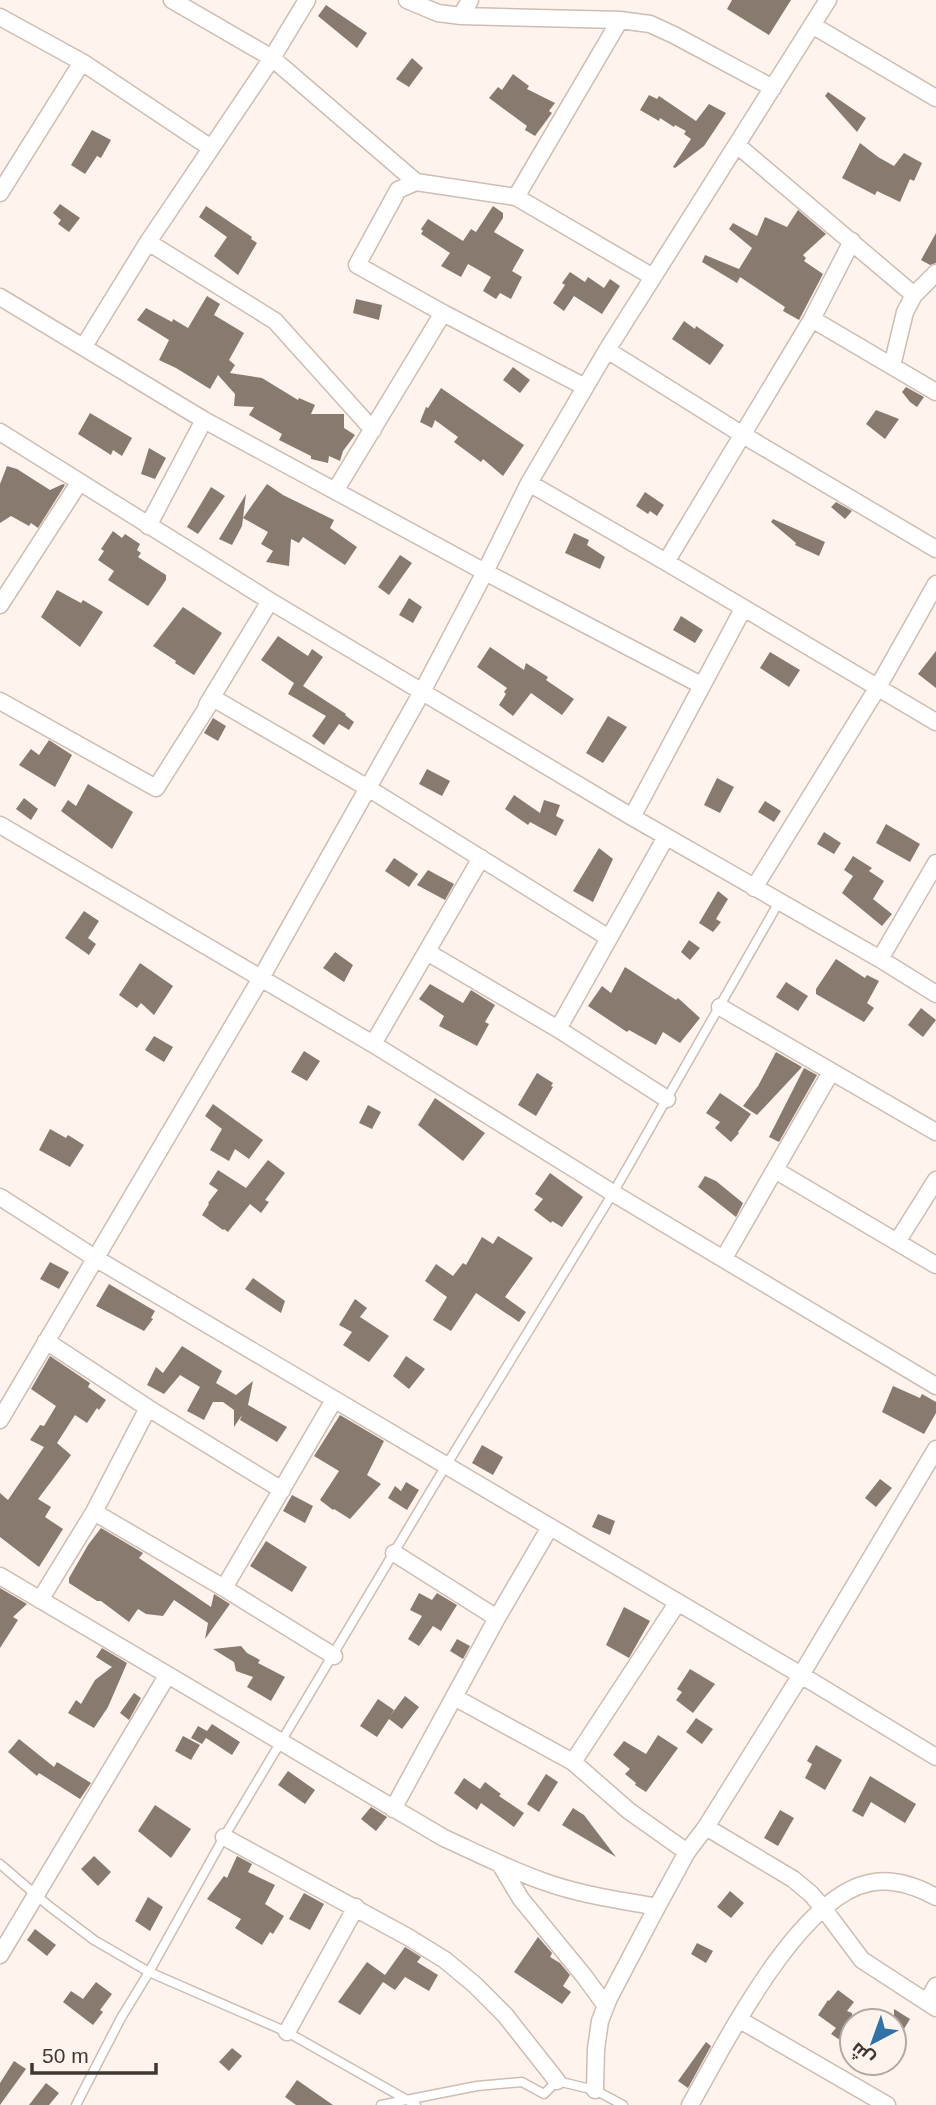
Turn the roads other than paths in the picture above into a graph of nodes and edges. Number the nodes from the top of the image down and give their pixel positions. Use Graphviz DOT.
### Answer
graph roads {
  1 [pos="172,0"];
  2 [pos="307,0"];
  3 [pos="407,0"];
  4 [pos="470,0"];
  5 [pos="828,0"];
  6 [pos="461,16"];
  7 [pos="0,17"];
  8 [pos="621,20"];
  9 [pos="812,24"];
  10 [pos="272,58"];
  11 [pos="82,62"];
  12 [pos="773,88"];
  13 [pos="936,98"];
  14 [pos="737,145"];
  15 [pos="211,148"];
  16 [pos="416,182"];
  17 [pos="0,193"];
  18 [pos="516,197"];
  19 [pos="852,241"];
  20 [pos="148,242"];
  21 [pos="936,273"];
  22 [pos="653,277"];
  23 [pos="914,295"];
  24 [pos="0,297"];
  25 [pos="443,313"];
  26 [pos="812,319"];
  27 [pos="84,346"];
  28 [pos="607,350"];
  29 [pos="892,366"];
  30 [pos="585,387"];
  31 [pos="936,392"];
  32 [pos="204,420"];
  33 [pos="373,430"];
  34 [pos="0,432"];
  35 [pos="743,435"];
  36 [pos="79,483"];
  37 [pos="529,483"];
  38 [pos="335,491"];
  39 [pos="148,526"];
  40 [pos="936,549"];
  41 [pos="666,562"];
  42 [pos="485,572"];
  43 [pos="936,584"];
  44 [pos="270,600"];
  45 [pos="0,605"];
  46 [pos="743,609"];
  47 [pos="701,685"];
  48 [pos="878,687"];
  49 [pos="423,691"];
  50 [pos="0,701"];
  51 [pos="936,722"];
  52 [pos="156,788"];
  53 [pos="368,788"];
  54 [pos="632,817"];
  55 [pos="0,825"];
  56 [pos="666,837"];
  57 [pos="481,858"];
  58 [pos="936,863"];
  59 [pos="754,888"];
  60 [pos="779,902"];
  61 [pos="610,938"];
  62 [pos="427,952"];
  63 [pos="880,959"];
  64 [pos="261,978"];
  65 [pos="936,994"];
  66 [pos="720,1007"];
  67 [pos="558,1028"];
  68 [pos="373,1044"];
  69 [pos="831,1072"];
  70 [pos="667,1099"];
  71 [pos="936,1132"];
  72 [pos="775,1170"];
  73 [pos="936,1180"];
  74 [pos="613,1193"];
  75 [pos="0,1197"];
  76 [pos="897,1242"];
  77 [pos="95,1258"];
  78 [pos="724,1258"];
  79 [pos="936,1265"];
  80 [pos="46,1341"];
  81 [pos="936,1385"];
  82 [pos="334,1400"];
  83 [pos="148,1408"];
  84 [pos="0,1420"];
  85 [pos="936,1449"];
  86 [pos="446,1466"];
  87 [pos="282,1490"];
  88 [pos="94,1512"];
  89 [pos="550,1527"];
  90 [pos="394,1553"];
  91 [pos="0,1576"];
  92 [pos="224,1588"];
  93 [pos="40,1600"];
  94 [pos="678,1602"];
  95 [pos="497,1618"];
  96 [pos="334,1656"];
  97 [pos="802,1675"];
  98 [pos="167,1676"];
  99 [pos="454,1697"];
  100 [pos="281,1742"];
  101 [pos="936,1757"];
  102 [pos="573,1762"];
  103 [pos="393,1809"];
  104 [pos="706,1827"];
  105 [pos="224,1837"];
  106 [pos="687,1852"];
  107 [pos="0,1864"];
  108 [pos="500,1864"];
  109 [pos="36,1895"];
  110 [pos="936,1897"];
  111 [pos="356,1908"];
  112 [pos="657,1908"];
  113 [pos="823,1908"];
  114 [pos="0,1955"];
  115 [pos="149,1972"];
  116 [pos="936,1986"];
  117 [pos="931,2005"];
  118 [pos="606,2006"];
  119 [pos="740,2020"];
  120 [pos="287,2032"];
  121 [pos="557,2081"];
  122 [pos="595,2090"];
  123 [pos="406,2099"];
  124 [pos="76,2105"];
  125 [pos="381,2105"];
  126 [pos="416,2105"];
  127 [pos="623,2105"];
  128 [pos="690,2105"];
  129 [pos="887,2105"];
  1 -- 10 [label="street"];
  2 -- 10 [label="street"];
  3 -- 6 [label="street"];
  4 -- 6 [label="street"];
  5 -- 9 [label="street"];
  6 -- 8 [label="street"];
  7 -- 11 [label="street"];
  8 -- 12 [label="street"];
  8 -- 18 [label="street"];
  9 -- 12 [label="street"];
  9 -- 13 [label="street"];
  10 -- 15 [label="street"];
  10 -- 16 [label="street"];
  11 -- 15 [label="street"];
  11 -- 17 [label="street"];
  12 -- 14 [label="street"];
  14 -- 19 [label="street"];
  14 -- 22 [label="street"];
  15 -- 20 [label="street"];
  16 -- 18 [label="street"];
  16 -- 25 [label="street"];
  18 -- 22 [label="street"];
  19 -- 23 [label="street"];
  19 -- 26 [label="street"];
  20 -- 27 [label="street"];
  20 -- 33 [label="street"];
  21 -- 23 [label="street"];
  22 -- 28 [label="street"];
  23 -- 29 [label="street"];
  24 -- 27 [label="street"];
  25 -- 30 [label="street"];
  25 -- 33 [label="street"];
  26 -- 29 [label="street"];
  26 -- 35 [label="street"];
  27 -- 32 [label="street"];
  28 -- 30 [label="street"];
  28 -- 35 [label="street"];
  29 -- 31 [label="street"];
  30 -- 37 [label="street"];
  32 -- 38 [label="street"];
  32 -- 39 [label="street"];
  33 -- 38 [label="street"];
  34 -- 36 [label="street"];
  35 -- 40 [label="street"];
  35 -- 41 [label="street"];
  36 -- 39 [label="street"];
  36 -- 45 [label="street"];
  37 -- 41 [label="street"];
  37 -- 42 [label="street"];
  38 -- 42 [label="street"];
  39 -- 44 [label="street"];
  41 -- 46 [label="street"];
  42 -- 47 [label="street"];
  42 -- 49 [label="street"];
  43 -- 48 [label="street"];
  44 -- 49 [label="street"];
  44 -- 52 [label="street"];
  46 -- 47 [label="street"];
  46 -- 48 [label="street"];
  47 -- 54 [label="street"];
  48 -- 51 [label="street"];
  48 -- 59 [label="street"];
  49 -- 53 [label="street"];
  49 -- 54 [label="street"];
  50 -- 52 [label="street"];
  52 -- 53 [label="street"];
  53 -- 57 [label="street"];
  53 -- 64 [label="street"];
  54 -- 56 [label="street"];
  55 -- 64 [label="street"];
  56 -- 59 [label="street"];
  56 -- 61 [label="street"];
  57 -- 61 [label="street"];
  57 -- 62 [label="street"];
  58 -- 63 [label="street"];
  59 -- 60 [label="street"];
  60 -- 63 [label="street"];
  60 -- 66 [label="lane"];
  61 -- 67 [label="street"];
  62 -- 67 [label="street"];
  62 -- 68 [label="street"];
  63 -- 65 [label="street"];
  64 -- 68 [label="street"];
  64 -- 77 [label="street"];
  66 -- 69 [label="street"];
  66 -- 70 [label="lane"];
  67 -- 70 [label="street"];
  68 -- 74 [label="street"];
  69 -- 71 [label="street"];
  69 -- 72 [label="street"];
  70 -- 74 [label="lane"];
  72 -- 76 [label="street"];
  72 -- 78 [label="street"];
  73 -- 76 [label="street"];
  74 -- 78 [label="street"];
  74 -- 86 [label="lane"];
  75 -- 77 [label="street"];
  76 -- 79 [label="street"];
  77 -- 80 [label="street"];
  77 -- 82 [label="street"];
  78 -- 81 [label="street"];
  80 -- 83 [label="street"];
  80 -- 84 [label="street"];
  82 -- 86 [label="street"];
  82 -- 87 [label="street"];
  83 -- 87 [label="street"];
  83 -- 88 [label="street"];
  85 -- 97 [label="street"];
  86 -- 89 [label="street"];
  86 -- 90 [label="lane"];
  87 -- 92 [label="street"];
  88 -- 92 [label="street"];
  88 -- 93 [label="street"];
  89 -- 94 [label="street"];
  89 -- 95 [label="street"];
  90 -- 95 [label="street"];
  90 -- 96 [label="lane"];
  91 -- 93 [label="street"];
  92 -- 96 [label="street"];
  93 -- 98 [label="street"];
  94 -- 97 [label="street"];
  94 -- 102 [label="street"];
  95 -- 99 [label="street"];
  96 -- 100 [label="lane"];
  97 -- 101 [label="street"];
  97 -- 104 [label="street"];
  98 -- 100 [label="street"];
  98 -- 109 [label="street"];
  99 -- 102 [label="street"];
  99 -- 103 [label="street"];
  100 -- 103 [label="street"];
  100 -- 105 [label="lane"];
  102 -- 106 [label="street"];
  103 -- 108 [label="street"];
  104 -- 106 [label="street"];
  104 -- 113 [label="street"];
  105 -- 111 [label="street"];
  105 -- 115 [label="lane"];
  106 -- 112 [label="street"];
  107 -- 109 [label="lane"];
  108 -- 112 [label="street"];
  108 -- 118 [label="street"];
  109 -- 114 [label="street"];
  109 -- 115 [label="lane"];
  110 -- 113 [label="street"];
  111 -- 120 [label="street"];
  111 -- 121 [label="street"];
  112 -- 118 [label="street"];
  113 -- 117 [label="street"];
  113 -- 119 [label="street"];
  115 -- 120 [label="lane"];
  115 -- 124 [label="lane"];
  116 -- 117 [label="street"];
  118 -- 122 [label="street"];
  119 -- 128 [label="street"];
  119 -- 129 [label="street"];
  120 -- 123 [label="lane"];
  121 -- 122 [label="lane"];
  121 -- 123 [label="lane"];
  122 -- 127 [label="lane"];
  123 -- 125 [label="lane"];
  123 -- 126 [label="lane"];
}
